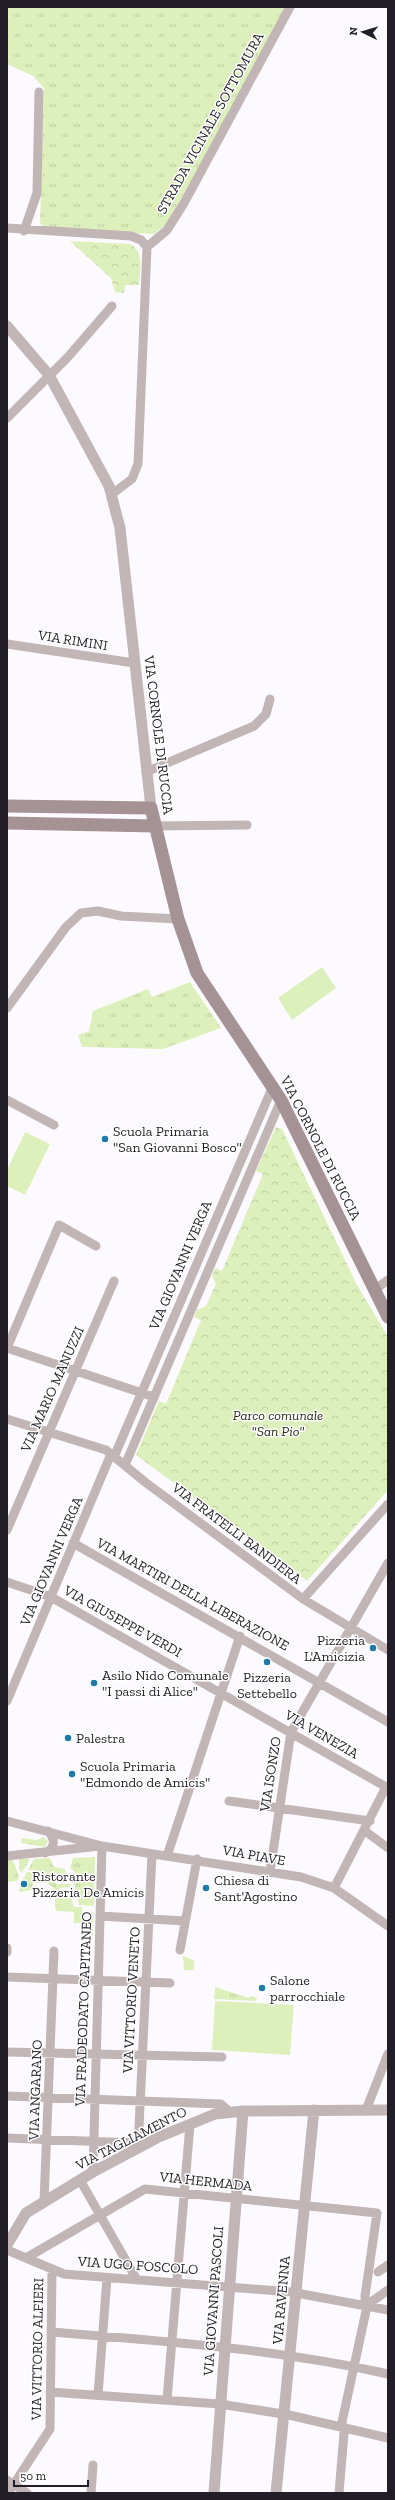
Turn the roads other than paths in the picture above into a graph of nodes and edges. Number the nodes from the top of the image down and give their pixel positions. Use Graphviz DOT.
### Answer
graph roads {
  1 [pos="290,7"];
  2 [pos="39,92"];
  3 [pos="7,228"];
  4 [pos="24,231"];
  5 [pos="146,247"];
  6 [pos="112,306"];
  7 [pos="7,326"];
  8 [pos="49,375"];
  9 [pos="7,418"];
  10 [pos="112,494"];
  11 [pos="7,644"];
  12 [pos="134,663"];
  13 [pos="270,699"];
  14 [pos="146,772"];
  15 [pos="7,806"];
  16 [pos="151,808"];
  17 [pos="7,823"];
  18 [pos="248,825"];
  19 [pos="155,826"];
  20 [pos="178,919"];
  21 [pos="7,1008"];
  22 [pos="273,1086"];
  23 [pos="7,1100"];
  24 [pos="282,1100"];
  25 [pos="54,1126"];
  26 [pos="96,1246"];
  27 [pos="388,1280"];
  28 [pos="114,1281"];
  29 [pos="374,1290"];
  30 [pos="388,1317"];
  31 [pos="7,1348"];
  32 [pos="76,1370"];
  33 [pos="142,1392"];
  34 [pos="154,1397"];
  35 [pos="7,1419"];
  36 [pos="49,1432"];
  37 [pos="113,1455"];
  38 [pos="125,1465"];
  39 [pos="388,1504"];
  40 [pos="7,1530"];
  41 [pos="73,1543"];
  42 [pos="388,1562"];
  43 [pos="7,1582"];
  44 [pos="51,1597"];
  45 [pos="303,1599"];
  46 [pos="351,1628"];
  47 [pos="240,1636"];
  48 [pos="388,1650"];
  49 [pos="320,1682"];
  50 [pos="222,1692"];
  51 [pos="7,1701"];
  52 [pos="388,1722"];
  53 [pos="291,1732"];
  54 [pos="387,1788"];
  55 [pos="229,1801"];
  56 [pos="279,1808"];
  57 [pos="370,1820"];
  58 [pos="7,1821"];
  59 [pos="48,1831"];
  60 [pos="365,1831"];
  61 [pos="102,1846"];
  62 [pos="388,1848"];
  63 [pos="45,1853"];
  64 [pos="152,1854"];
  65 [pos="7,1856"];
  66 [pos="167,1856"];
  67 [pos="197,1859"];
  68 [pos="270,1872"];
  69 [pos="334,1888"];
  70 [pos="100,1916"];
  71 [pos="149,1918"];
  72 [pos="185,1921"];
  73 [pos="388,1926"];
  74 [pos="7,1948"];
  75 [pos="180,1950"];
  76 [pos="54,1951"];
  77 [pos="7,1952"];
  78 [pos="7,1977"];
  79 [pos="53,1978"];
  80 [pos="98,1980"];
  81 [pos="147,1982"];
  82 [pos="170,1983"];
  83 [pos="51,2051"];
  84 [pos="7,2052"];
  85 [pos="96,2054"];
  86 [pos="388,2054"];
  87 [pos="143,2055"];
  88 [pos="222,2057"];
  89 [pos="7,2096"];
  90 [pos="49,2097"];
  91 [pos="95,2098"];
  92 [pos="141,2100"];
  93 [pos="314,2110"];
  94 [pos="366,2110"];
  95 [pos="388,2110"];
  96 [pos="243,2111"];
  97 [pos="230,2112"];
  98 [pos="190,2124"];
  99 [pos="7,2138"];
  100 [pos="48,2139"];
  101 [pos="94,2141"];
  102 [pos="138,2148"];
  103 [pos="93,2172"];
  104 [pos="80,2180"];
  105 [pos="184,2193"];
  106 [pos="235,2198"];
  107 [pos="44,2202"];
  108 [pos="305,2205"];
  109 [pos="100,2215"];
  110 [pos="19,2221"];
  111 [pos="7,2224"];
  112 [pos="7,2246"];
  113 [pos="7,2250"];
  114 [pos="26,2258"];
  115 [pos="388,2265"];
  116 [pos="52,2270"];
  117 [pos="378,2272"];
  118 [pos="107,2278"];
  119 [pos="137,2280"];
  120 [pos="177,2281"];
  121 [pos="229,2287"];
  122 [pos="388,2290"];
  123 [pos="296,2292"];
  124 [pos="367,2305"];
  125 [pos="388,2310"];
  126 [pos="51,2332"];
  127 [pos="102,2336"];
  128 [pos="172,2341"];
  129 [pos="225,2346"];
  130 [pos="290,2356"];
  131 [pos="354,2366"];
  132 [pos="388,2374"];
  133 [pos="50,2392"];
  134 [pos="98,2395"];
  135 [pos="167,2400"];
  136 [pos="220,2404"];
  137 [pos="284,2414"];
  138 [pos="343,2427"];
  139 [pos="388,2438"];
  140 [pos="93,2466"];
  141 [pos="10,2482"];
  142 [pos="8,2493"];
  143 [pos="27,2493"];
  144 [pos="91,2493"];
  145 [pos="214,2493"];
  146 [pos="276,2493"];
  147 [pos="339,2493"];
  1 -- 5 [label="street, STRADA VICINALE SOTTOMURA"];
  2 -- 4 [label="street"];
  3 -- 4 [label="street"];
  4 -- 5 [label="street"];
  5 -- 10 [label="street"];
  6 -- 8 [label="street"];
  7 -- 8 [label="street, VIA CORNOLE DI RUCCIA"];
  8 -- 9 [label="street"];
  8 -- 10 [label="street, VIA CORNOLE DI RUCCIA"];
  10 -- 12 [label="street, VIA CORNOLE DI RUCCIA"];
  11 -- 12 [label="street, VIA RIMINI"];
  12 -- 14 [label="street, VIA CORNOLE DI RUCCIA"];
  13 -- 14 [label="street"];
  14 -- 16 [label="street, VIA CORNOLE DI RUCCIA"];
  15 -- 16 [label="main road"];
  16 -- 19 [label="main road, VIA CORNOLE DI RUCCIA"];
  17 -- 19 [label="main road"];
  18 -- 19 [label="street"];
  19 -- 20 [label="main road, VIA CORNOLE DI RUCCIA"];
  20 -- 21 [label="street"];
  20 -- 22 [label="main road, VIA CORNOLE DI RUCCIA"];
  22 -- 24 [label="main road, VIA CORNOLE DI RUCCIA"];
  22 -- 33 [label="street, VIA GIOVANNI VERGA"];
  23 -- 25 [label="street"];
  24 -- 29 [label="main road, VIA CORNOLE DI RUCCIA"];
  24 -- 34 [label="street, VIA GIOVANNI VERGA"];
  26 -- 31 [label="street"];
  27 -- 29 [label="street"];
  28 -- 32 [label="street, VIA MARIO MANUZZI"];
  29 -- 30 [label="main road, VIA CORNOLE DI RUCCIA"];
  31 -- 32 [label="street"];
  32 -- 33 [label="street"];
  32 -- 36 [label="street, VIA MARIO MANUZZI"];
  33 -- 34 [label="street"];
  33 -- 37 [label="street, VIA GIOVANNI VERGA"];
  34 -- 38 [label="street, VIA GIOVANNI VERGA"];
  35 -- 36 [label="street, VIA FRATELLI BANDIERA"];
  36 -- 37 [label="street, VIA FRATELLI BANDIERA"];
  36 -- 40 [label="street, VIA MARIO MANUZZI"];
  37 -- 38 [label="street, VIA FRATELLI BANDIERA"];
  37 -- 41 [label="street, VIA GIOVANNI VERGA"];
  38 -- 45 [label="street, VIA FRATELLI BANDIERA"];
  39 -- 45 [label="street"];
  41 -- 44 [label="street, VIA GIOVANNI VERGA"];
  41 -- 47 [label="street, VIA MARTIRI DELLA LIBERAZIONE"];
  42 -- 46 [label="street, VIA ISONZO"];
  43 -- 44 [label="street, VIA GIUSEPPE VERDI"];
  44 -- 50 [label="street, VIA GIUSEPPE VERDI"];
  44 -- 51 [label="street, VIA GIOVANNI VERGA"];
  45 -- 46 [label="street, VIA FRATELLI BANDIERA"];
  46 -- 48 [label="street, VIA FRATELLI BANDIERA"];
  46 -- 49 [label="street, VIA ISONZO"];
  47 -- 49 [label="street, VIA MARTIRI DELLA LIBERAZIONE"];
  47 -- 50 [label="street"];
  49 -- 52 [label="street, VIA MARTIRI DELLA LIBERAZIONE"];
  49 -- 53 [label="street, VIA ISONZO"];
  50 -- 53 [label="street, VIA VENEZIA"];
  50 -- 66 [label="street"];
  53 -- 54 [label="street, VIA VENEZIA"];
  53 -- 56 [label="street, VIA ISONZO"];
  54 -- 57 [label="street"];
  55 -- 56 [label="street"];
  56 -- 57 [label="street"];
  56 -- 68 [label="street, VIA ISONZO"];
  57 -- 60 [label="street"];
  58 -- 59 [label="street"];
  59 -- 61 [label="street"];
  59 -- 63 [label="street"];
  60 -- 62 [label="street"];
  60 -- 69 [label="street"];
  61 -- 63 [label="street"];
  61 -- 64 [label="street, VIA PIAVE"];
  61 -- 70 [label="street, VIA FRADEODATO CAPITANEO"];
  63 -- 65 [label="street"];
  64 -- 66 [label="street, VIA PIAVE"];
  64 -- 71 [label="street, VIA VITTORIO VENETO"];
  66 -- 67 [label="street, VIA PIAVE"];
  67 -- 68 [label="street, VIA PIAVE"];
  67 -- 72 [label="street"];
  68 -- 69 [label="street, VIA PIAVE"];
  69 -- 73 [label="street, VIA PIAVE"];
  70 -- 71 [label="street"];
  70 -- 80 [label="street, VIA FRADEODATO CAPITANEO"];
  71 -- 72 [label="street"];
  71 -- 81 [label="street, VIA VITTORIO VENETO"];
  72 -- 75 [label="street"];
  74 -- 77 [label="street"];
  76 -- 79 [label="street, VIA ANGARANO"];
  78 -- 79 [label="street"];
  79 -- 80 [label="street"];
  79 -- 83 [label="street, VIA ANGARANO"];
  80 -- 81 [label="street"];
  80 -- 85 [label="street, VIA FRADEODATO CAPITANEO"];
  81 -- 82 [label="street"];
  81 -- 87 [label="street, VIA VITTORIO VENETO"];
  83 -- 84 [label="street"];
  83 -- 85 [label="street"];
  83 -- 90 [label="street, VIA ANGARANO"];
  85 -- 87 [label="street"];
  85 -- 91 [label="street, VIA FRADEODATO CAPITANEO"];
  86 -- 94 [label="street"];
  87 -- 88 [label="street"];
  87 -- 92 [label="street, VIA VITTORIO VENETO"];
  89 -- 90 [label="street"];
  90 -- 91 [label="street"];
  90 -- 100 [label="street, VIA ANGARANO"];
  91 -- 92 [label="street"];
  91 -- 101 [label="street, VIA FRADEODATO CAPITANEO"];
  92 -- 97 [label="street"];
  92 -- 102 [label="street, VIA VITTORIO VENETO"];
  93 -- 94 [label="street, VIA TAGLIAMENTO"];
  93 -- 96 [label="street, VIA TAGLIAMENTO"];
  93 -- 108 [label="street, VIA RAVENNA"];
  94 -- 95 [label="street, VIA TAGLIAMENTO"];
  96 -- 97 [label="street, VIA TAGLIAMENTO"];
  96 -- 106 [label="street, VIA GIOVANNI PASCOLI"];
  97 -- 98 [label="street, VIA TAGLIAMENTO"];
  98 -- 102 [label="street, VIA TAGLIAMENTO"];
  98 -- 105 [label="street"];
  99 -- 100 [label="street"];
  100 -- 101 [label="street"];
  100 -- 107 [label="street, VIA ANGARANO"];
  101 -- 102 [label="street"];
  101 -- 103 [label="street, VIA FRADEODATO CAPITANEO"];
  102 -- 103 [label="street, VIA TAGLIAMENTO"];
  103 -- 104 [label="street, VIA TAGLIAMENTO"];
  104 -- 107 [label="street, VIA TAGLIAMENTO"];
  104 -- 109 [label="street"];
  105 -- 106 [label="street, VIA HERMADA"];
  105 -- 109 [label="street, VIA HERMADA"];
  105 -- 120 [label="street"];
  106 -- 108 [label="street, VIA HERMADA"];
  106 -- 121 [label="street, VIA GIOVANNI PASCOLI"];
  107 -- 110 [label="street, VIA TAGLIAMENTO"];
  108 -- 123 [label="street, VIA RAVENNA"];
  108 -- 124 [label="street, VIA HERMADA"];
  109 -- 114 [label="street, VIA HERMADA"];
  109 -- 119 [label="street"];
  110 -- 111 [label="street"];
  110 -- 112 [label="street"];
  113 -- 114 [label="street, VIA UGO FOSCOLO"];
  114 -- 116 [label="street, VIA UGO FOSCOLO"];
  115 -- 117 [label="street"];
  116 -- 118 [label="street, VIA UGO FOSCOLO"];
  116 -- 126 [label="street, VIA VITTORIO ALFIERI"];
  118 -- 119 [label="street, VIA UGO FOSCOLO"];
  118 -- 127 [label="street"];
  119 -- 120 [label="street, VIA UGO FOSCOLO"];
  120 -- 121 [label="street, VIA UGO FOSCOLO"];
  120 -- 128 [label="street"];
  121 -- 123 [label="street, VIA UGO FOSCOLO"];
  121 -- 129 [label="street, VIA GIOVANNI PASCOLI"];
  122 -- 124 [label="street"];
  123 -- 124 [label="street, VIA UGO FOSCOLO"];
  123 -- 130 [label="street, VIA RAVENNA"];
  124 -- 125 [label="street, VIA UGO FOSCOLO"];
  124 -- 131 [label="street"];
  126 -- 127 [label="street"];
  126 -- 133 [label="street, VIA VITTORIO ALFIERI"];
  127 -- 128 [label="street"];
  127 -- 134 [label="street"];
  128 -- 129 [label="street"];
  128 -- 135 [label="street"];
  129 -- 130 [label="street"];
  129 -- 136 [label="street, VIA GIOVANNI PASCOLI"];
  130 -- 131 [label="street"];
  130 -- 137 [label="street, VIA RAVENNA"];
  131 -- 132 [label="street"];
  131 -- 138 [label="street"];
  133 -- 134 [label="street"];
  133 -- 141 [label="street, VIA VITTORIO ALFIERI"];
  134 -- 135 [label="street"];
  135 -- 136 [label="street"];
  136 -- 137 [label="street"];
  136 -- 145 [label="street, VIA GIOVANNI PASCOLI"];
  137 -- 138 [label="street"];
  137 -- 146 [label="street, VIA RAVENNA"];
  138 -- 139 [label="street"];
  138 -- 147 [label="street"];
  140 -- 144 [label="street"];
  141 -- 142 [label="street"];
  141 -- 143 [label="street"];
}
